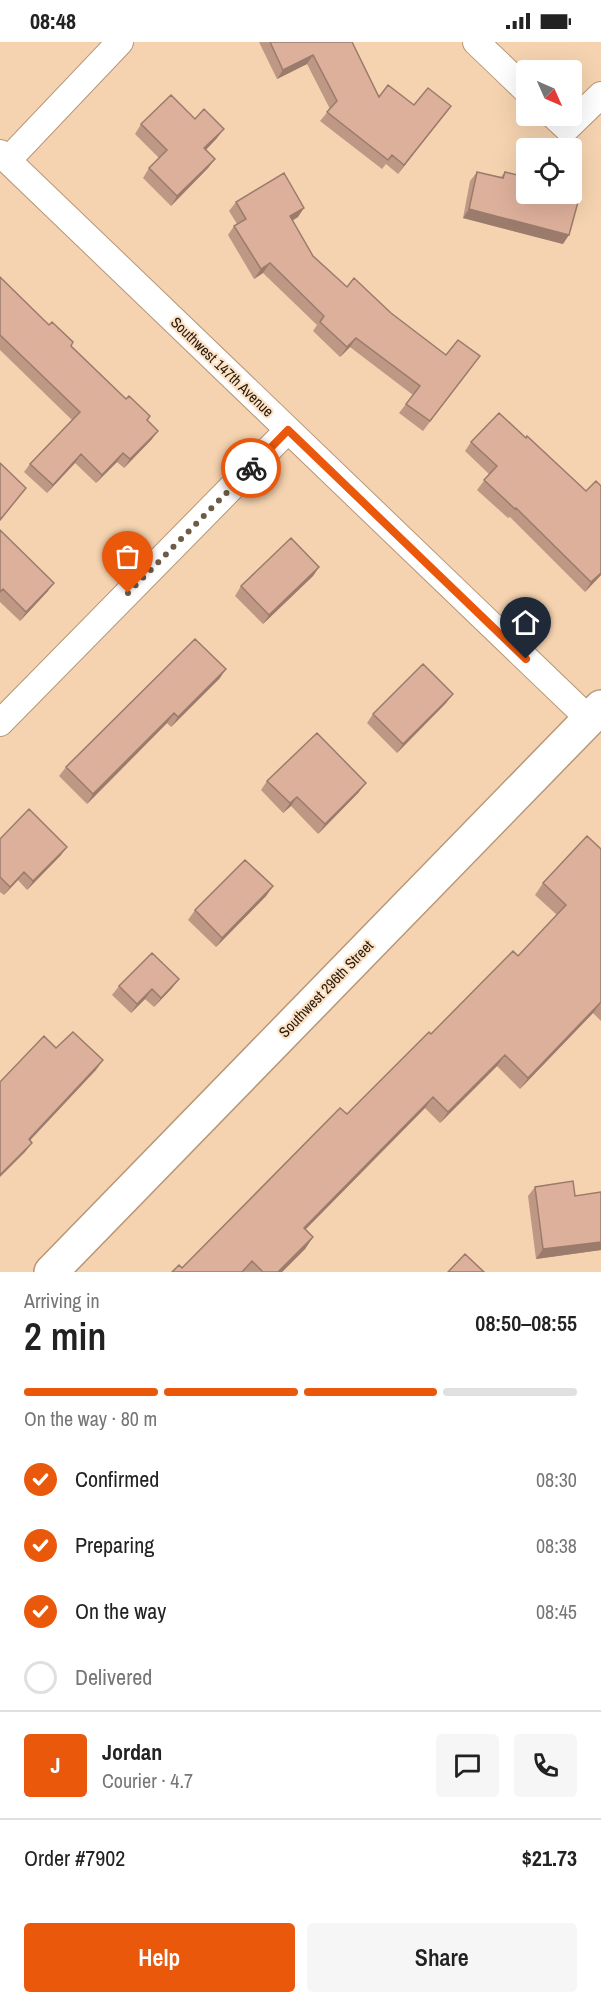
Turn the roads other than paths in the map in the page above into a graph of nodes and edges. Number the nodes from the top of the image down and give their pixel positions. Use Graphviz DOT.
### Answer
graph roads {
  1 [pos="120,42"];
  2 [pos="476,42"];
  3 [pos="516,80"];
  4 [pos="601,94"];
  5 [pos="582,107"];
  6 [pos="4,156"];
  7 [pos="288,430"];
  8 [pos="597,719"];
  9 [pos="0,723"];
  10 [pos="51,1272"];
  1 -- 6 [label="street"];
  2 -- 3 [label="street"];
  4 -- 5 [label="street"];
  6 -- 7 [label="street, Southwest 147th Avenue"];
  7 -- 8 [label="street, Southwest 147th Avenue"];
  7 -- 9 [label="street"];
  8 -- 10 [label="street, Southwest 296th Street"];
}
